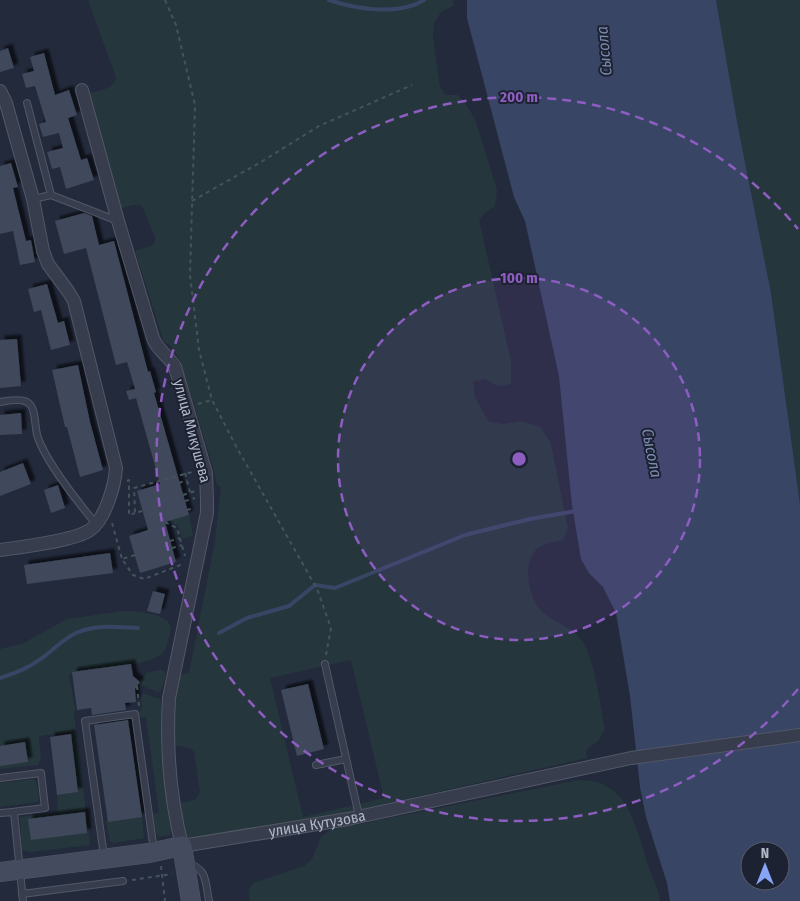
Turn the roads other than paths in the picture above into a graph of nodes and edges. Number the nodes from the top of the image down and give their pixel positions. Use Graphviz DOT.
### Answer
graph roads {
  1 [pos="0,90"];
  2 [pos="82,90"];
  3 [pos="27,103"];
  4 [pos="51,195"];
  5 [pos="33,199"];
  6 [pos="118,221"];
  7 [pos="0,402"];
  8 [pos="96,524"];
  9 [pos="0,550"];
  10 [pos="325,664"];
  11 [pos="800,735"];
  12 [pos="346,758"];
  13 [pos="316,765"];
  14 [pos="0,778"];
  15 [pos="12,812"];
  16 [pos="0,813"];
  17 [pos="359,816"];
  18 [pos="157,855"];
  19 [pos="105,859"];
  20 [pos="182,860"];
  21 [pos="20,870"];
  22 [pos="0,872"];
  23 [pos="123,881"];
  24 [pos="23,898"];
  25 [pos="191,901"];
  26 [pos="209,901"];
  1 -- 5 [label="street"];
  2 -- 6 [label="street, улица Микушева"];
  3 -- 4 [label="lane"];
  4 -- 5 [label="lane"];
  4 -- 6 [label="lane"];
  5 -- 8 [label="street"];
  6 -- 20 [label="street, улица Микушева"];
  7 -- 8 [label="lane"];
  8 -- 9 [label="street"];
  10 -- 12 [label="lane"];
  11 -- 17 [label="street, улица Кутузова"];
  12 -- 13 [label="lane"];
  12 -- 17 [label="lane"];
  14 -- 15 [label="lane"];
  15 -- 16 [label="lane"];
  15 -- 21 [label="lane"];
  17 -- 20 [label="street, улица Кутузова"];
  18 -- 19 [label="street, улица Кутузова"];
  18 -- 19 [label="lane"];
  18 -- 20 [label="street, улица Кутузова"];
  19 -- 21 [label="street, улица Кутузова"];
  20 -- 25 [label="street"];
  20 -- 26 [label="lane"];
  21 -- 22 [label="street, улица Кутузова"];
  21 -- 24 [label="lane"];
  23 -- 24 [label="lane"];
}
